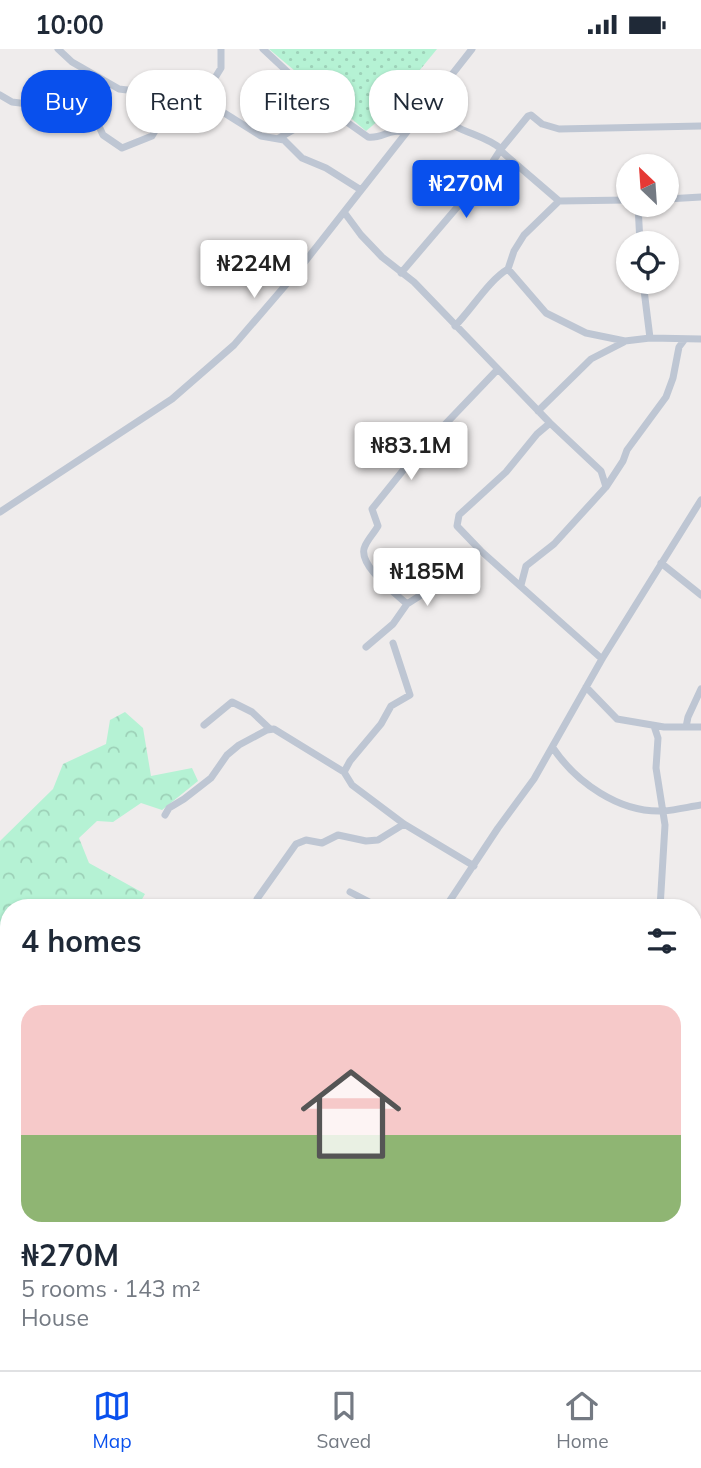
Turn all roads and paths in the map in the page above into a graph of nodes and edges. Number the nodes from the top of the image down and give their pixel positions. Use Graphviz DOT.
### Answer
graph roads {
  1 [pos="58,49"];
  2 [pos="221,49"];
  3 [pos="263,49"];
  4 [pos="472,49"];
  5 [pos="220,70"];
  6 [pos="285,70"];
  7 [pos="455,70"];
  8 [pos="126,90"];
  9 [pos="0,95"];
  10 [pos="226,114"];
  11 [pos="701,125"];
  12 [pos="355,128"];
  13 [pos="468,132"];
  14 [pos="154,133"];
  15 [pos="288,133"];
  16 [pos="385,133"];
  17 [pos="406,133"];
  18 [pos="279,138"];
  19 [pos="501,150"];
  20 [pos="361,190"];
  21 [pos="701,197"];
  22 [pos="679,198"];
  23 [pos="616,200"];
  24 [pos="559,201"];
  25 [pos="344,212"];
  26 [pos="508,269"];
  27 [pos="401,273"];
  28 [pos="644,294"];
  29 [pos="455,326"];
  30 [pos="650,338"];
  31 [pos="685,339"];
  32 [pos="701,339"];
  33 [pos="625,341"];
  34 [pos="498,369"];
  35 [pos="538,411"];
  36 [pos="550,423"];
  37 [pos="606,487"];
  38 [pos="701,501"];
  39 [pos="0,512"];
  40 [pos="481,551"];
  41 [pos="661,563"];
  42 [pos="521,585"];
  43 [pos="701,595"];
  44 [pos="407,604"];
  45 [pos="393,643"];
  46 [pos="366,647"];
  47 [pos="603,659"];
  48 [pos="586,687"];
  49 [pos="701,689"];
  50 [pos="204,725"];
  51 [pos="654,726"];
  52 [pos="686,727"];
  53 [pos="701,727"];
  54 [pos="270,729"];
  55 [pos="553,748"];
  56 [pos="344,772"];
  57 [pos="701,805"];
  58 [pos="662,811"];
  59 [pos="164,815"];
  60 [pos="404,824"];
  61 [pos="474,866"];
  62 [pos="350,893"];
  63 [pos="257,899"];
  64 [pos="362,899"];
  65 [pos="452,899"];
  66 [pos="661,899"];
  1 -- 8 [label="street"];
  2 -- 5 [label="street"];
  3 -- 6 [label="street"];
  4 -- 7 [label="street"];
  9 -- 14 [label="street"];
  10 -- 18 [label="street"];
  11 -- 19 [label="street"];
  12 -- 16 [label="street"];
  13 -- 19 [label="street"];
  15 -- 18 [label="street"];
  17 -- 20 [label="street"];
  18 -- 20 [label="street"];
  19 -- 24 [label="street"];
  19 -- 27 [label="street"];
  20 -- 25 [label="street"];
  21 -- 22 [label="street"];
  23 -- 24 [label="street"];
  24 -- 26 [label="street"];
  25 -- 27 [label="street"];
  25 -- 39 [label="street"];
  26 -- 29 [label="street"];
  26 -- 33 [label="street"];
  27 -- 29 [label="street"];
  28 -- 30 [label="street"];
  29 -- 34 [label="street"];
  30 -- 31 [label="street"];
  30 -- 33 [label="street"];
  31 -- 32 [label="street"];
  31 -- 37 [label="street"];
  33 -- 35 [label="street"];
  34 -- 35 [label="street"];
  34 -- 44 [label="street"];
  35 -- 36 [label="street"];
  36 -- 37 [label="street"];
  36 -- 40 [label="street"];
  37 -- 42 [label="street"];
  38 -- 41 [label="street"];
  40 -- 42 [label="street"];
  40 -- 44 [label="street"];
  41 -- 43 [label="street"];
  41 -- 47 [label="street"];
  42 -- 47 [label="street"];
  44 -- 46 [label="street"];
  45 -- 56 [label="street"];
  47 -- 48 [label="street"];
  48 -- 51 [label="street"];
  48 -- 55 [label="street"];
  49 -- 52 [label="street"];
  50 -- 54 [label="street"];
  51 -- 52 [label="street"];
  51 -- 58 [label="street"];
  52 -- 53 [label="street"];
  54 -- 56 [label="street"];
  54 -- 59 [label="street"];
  55 -- 58 [label="street"];
  55 -- 61 [label="street"];
  56 -- 60 [label="street"];
  57 -- 58 [label="street"];
  58 -- 66 [label="street"];
  60 -- 61 [label="street"];
  60 -- 63 [label="street"];
  61 -- 65 [label="street"];
  62 -- 64 [label="street"];
}
